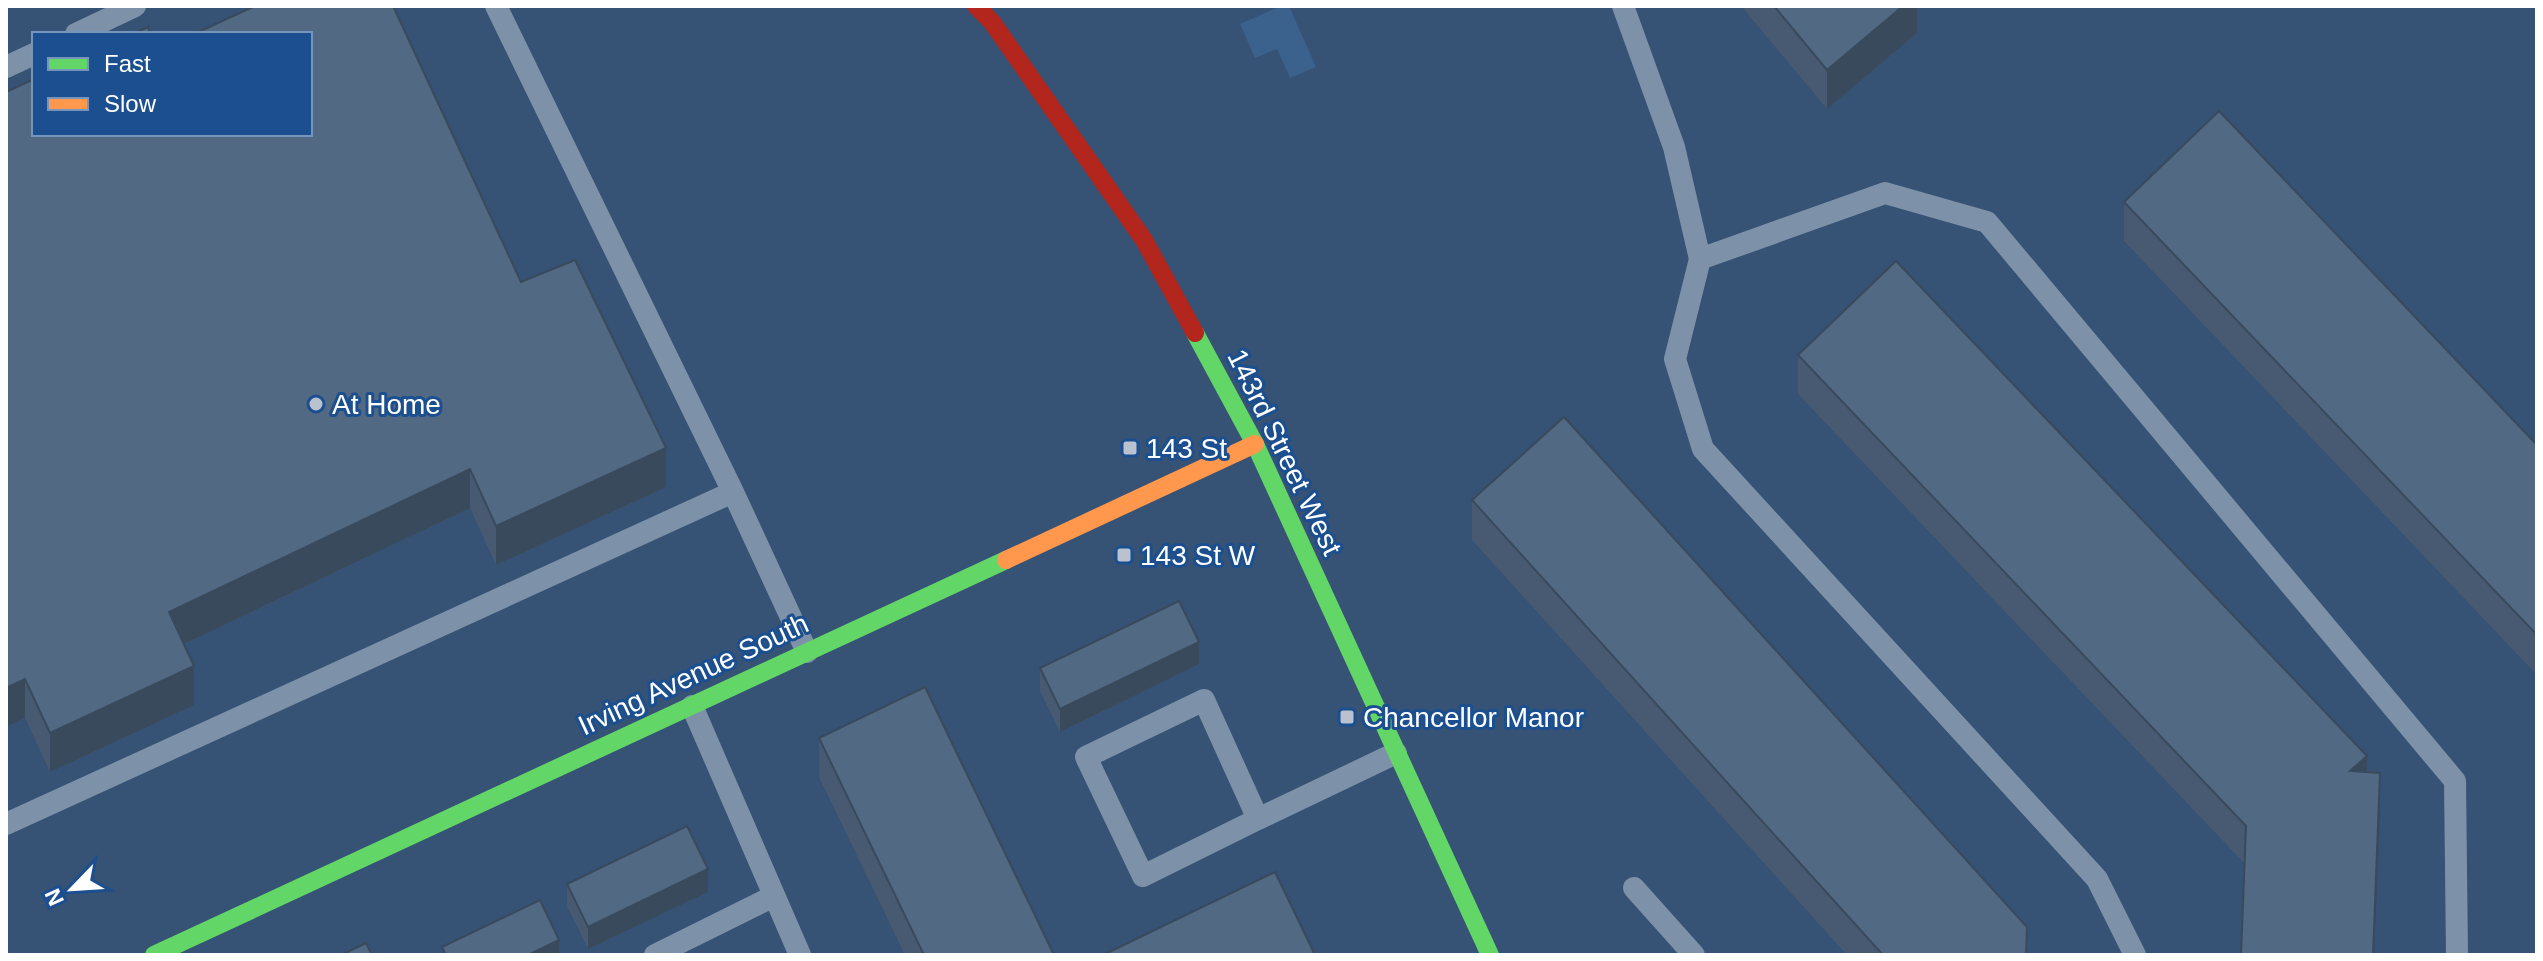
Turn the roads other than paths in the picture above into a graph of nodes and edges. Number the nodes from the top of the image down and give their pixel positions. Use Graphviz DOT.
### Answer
graph roads {
  1 [pos="135,6"];
  2 [pos="496,6"];
  3 [pos="976,6"];
  4 [pos="1623,6"];
  5 [pos="80,32"];
  6 [pos="32,55"];
  7 [pos="6,67"];
  8 [pos="1700,259"];
  9 [pos="1255,444"];
  10 [pos="733,492"];
  11 [pos="807,652"];
  12 [pos="692,706"];
  13 [pos="1396,753"];
  14 [pos="1258,819"];
  15 [pos="6,824"];
  16 [pos="1634,888"];
  17 [pos="774,896"];
  18 [pos="154,955"];
  19 [pos="655,955"];
  20 [pos="800,955"];
  21 [pos="1490,955"];
  22 [pos="1694,955"];
  23 [pos="2135,955"];
  24 [pos="2457,955"];
  1 -- 5 [label="lane"];
  2 -- 10 [label="lane"];
  3 -- 9 [label="street, 143rd Street West"];
  4 -- 8 [label="lane"];
  6 -- 7 [label="lane"];
  8 -- 23 [label="lane"];
  8 -- 24 [label="lane"];
  9 -- 11 [label="street, Irving Avenue South"];
  9 -- 13 [label="street, 143rd Street West"];
  10 -- 11 [label="lane"];
  10 -- 15 [label="lane"];
  11 -- 12 [label="street, Irving Avenue South"];
  12 -- 17 [label="lane"];
  12 -- 18 [label="street, Irving Avenue South"];
  13 -- 14 [label="lane"];
  13 -- 21 [label="street, 143rd Street West"];
  14 -- 14 [label="lane"];
  16 -- 22 [label="lane"];
  17 -- 19 [label="lane"];
  17 -- 20 [label="lane"];
}
